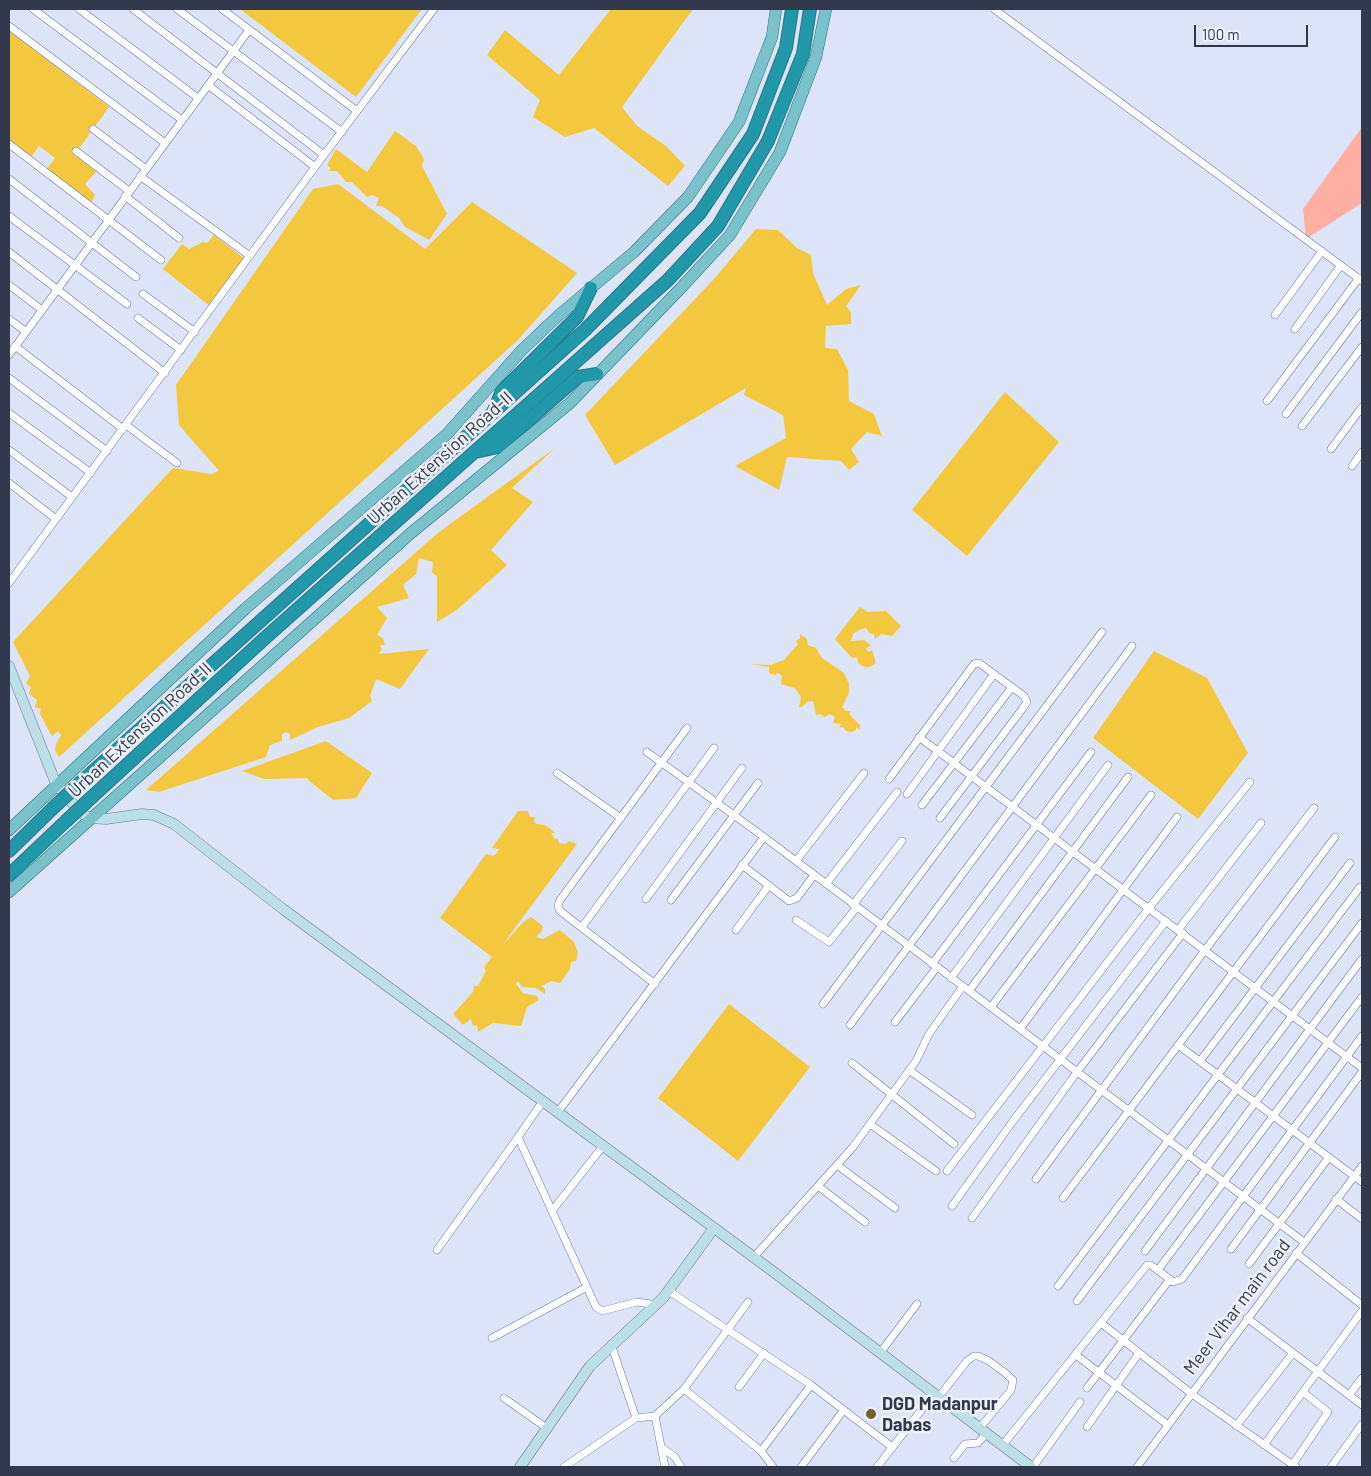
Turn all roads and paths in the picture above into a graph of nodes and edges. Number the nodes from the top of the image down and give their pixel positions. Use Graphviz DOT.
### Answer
graph roads {
  1 [pos="32,9"];
  2 [pos="80,9"];
  3 [pos="133,9"];
  4 [pos="177,9"];
  5 [pos="222,9"];
  6 [pos="434,9"];
  7 [pos="776,9"];
  8 [pos="792,9"];
  9 [pos="810,9"];
  10 [pos="826,9"];
  11 [pos="994,9"];
  12 [pos="9,26"];
  13 [pos="250,30"];
  14 [pos="234,50"];
  15 [pos="217,73"];
  16 [pos="208,85"];
  17 [pos="198,98"];
  18 [pos="357,111"];
  19 [pos="182,120"];
  20 [pos="93,129"];
  21 [pos="342,132"];
  22 [pos="9,144"];
  23 [pos="165,144"];
  24 [pos="76,151"];
  25 [pos="324,155"];
  26 [pos="314,167"];
  27 [pos="146,169"];
  28 [pos="140,176"];
  29 [pos="9,179"];
  30 [pos="127,194"];
  31 [pos="9,216"];
  32 [pos="108,220"];
  33 [pos="180,238"];
  34 [pos="92,242"];
  35 [pos="1322,251"];
  36 [pos="9,252"];
  37 [pos="250,256"];
  38 [pos="161,260"];
  39 [pos="75,265"];
  40 [pos="1341,265"];
  41 [pos="136,277"];
  42 [pos="1360,279"];
  43 [pos="9,285"];
  44 [pos="591,288"];
  45 [pos="56,290"];
  46 [pos="144,294"];
  47 [pos="127,304"];
  48 [pos="42,310"];
  49 [pos="1362,312"];
  50 [pos="1275,315"];
  51 [pos="138,318"];
  52 [pos="9,319"];
  53 [pos="1295,329"];
  54 [pos="26,332"];
  55 [pos="194,332"];
  56 [pos="16,346"];
  57 [pos="1362,347"];
  58 [pos="182,350"];
  59 [pos="9,353"];
  60 [pos="165,373"];
  61 [pos="597,374"];
  62 [pos="9,378"];
  63 [pos="1267,401"];
  64 [pos="1362,407"];
  65 [pos="9,413"];
  66 [pos="1286,414"];
  67 [pos="492,415"];
  68 [pos="1302,426"];
  69 [pos="125,427"];
  70 [pos="1331,449"];
  71 [pos="9,450"];
  72 [pos="107,451"];
  73 [pos="473,452"];
  74 [pos="1362,452"];
  75 [pos="177,463"];
  76 [pos="1352,466"];
  77 [pos="91,473"];
  78 [pos="9,483"];
  79 [pos="72,497"];
  80 [pos="56,519"];
  81 [pos="9,583"];
  82 [pos="1102,632"];
  83 [pos="1132,646"];
  84 [pos="9,666"];
  85 [pos="994,674"];
  86 [pos="1012,687"];
  87 [pos="687,728"];
  88 [pos="920,737"];
  89 [pos="714,748"];
  90 [pos="938,751"];
  91 [pos="647,752"];
  92 [pos="1091,752"];
  93 [pos="954,763"];
  94 [pos="662,764"];
  95 [pos="1108,765"];
  96 [pos="742,768"];
  97 [pos="557,773"];
  98 [pos="864,773"];
  99 [pos="972,776"];
  100 [pos="1128,777"];
  101 [pos="889,779"];
  102 [pos="758,782"];
  103 [pos="1250,782"];
  104 [pos="689,783"];
  105 [pos="56,784"];
  106 [pos="986,786"];
  107 [pos="897,792"];
  108 [pos="906,794"];
  109 [pos="1151,795"];
  110 [pos="716,803"];
  111 [pos="922,805"];
  112 [pos="1013,806"];
  113 [pos="1314,808"];
  114 [pos="734,815"];
  115 [pos="1177,817"];
  116 [pos="92,818"];
  117 [pos="621,818"];
  118 [pos="940,818"];
  119 [pos="1262,822"];
  120 [pos="1036,823"];
  121 [pos="9,830"];
  122 [pos="764,837"];
  123 [pos="1055,837"];
  124 [pos="1335,837"];
  125 [pos="902,841"];
  126 [pos="9,851"];
  127 [pos="1073,851"];
  128 [pos="796,861"];
  129 [pos="1350,863"];
  130 [pos="742,865"];
  131 [pos="1096,868"];
  132 [pos="9,875"];
  133 [pos="814,876"];
  134 [pos="826,884"];
  135 [pos="768,885"];
  136 [pos="1360,887"];
  137 [pos="1123,888"];
  138 [pos="9,892"];
  139 [pos="646,899"];
  140 [pos="671,900"];
  141 [pos="855,906"];
  142 [pos="1149,908"];
  143 [pos="796,920"];
  144 [pos="1166,920"];
  145 [pos="1362,923"];
  146 [pos="882,926"];
  147 [pos="582,927"];
  148 [pos="736,930"];
  149 [pos="1180,931"];
  150 [pos="909,946"];
  151 [pos="1205,950"];
  152 [pos="1362,960"];
  153 [pos="934,965"];
  154 [pos="1234,971"];
  155 [pos="951,978"];
  156 [pos="655,984"];
  157 [pos="1256,988"];
  158 [pos="966,989"];
  159 [pos="1362,997"];
  160 [pos="1274,1001"];
  161 [pos="823,1004"];
  162 [pos="991,1007"];
  163 [pos="1292,1015"];
  164 [pos="895,1022"];
  165 [pos="850,1025"];
  166 [pos="1020,1029"];
  167 [pos="1311,1029"];
  168 [pos="1362,1036"];
  169 [pos="1328,1042"];
  170 [pos="1178,1045"];
  171 [pos="1043,1046"];
  172 [pos="1348,1057"];
  173 [pos="1060,1059"];
  174 [pos="1200,1061"];
  175 [pos="852,1063"];
  176 [pos="1362,1068"];
  177 [pos="909,1070"];
  178 [pos="1077,1072"];
  179 [pos="1362,1072"];
  180 [pos="1217,1074"];
  181 [pos="1236,1088"];
  182 [pos="1102,1090"];
  183 [pos="890,1096"];
  184 [pos="543,1101"];
  185 [pos="1255,1102"];
  186 [pos="1129,1111"];
  187 [pos="558,1112"];
  188 [pos="972,1116"];
  189 [pos="1274,1116"];
  190 [pos="870,1124"];
  191 [pos="1291,1129"];
  192 [pos="518,1137"];
  193 [pos="1167,1139"];
  194 [pos="1310,1142"];
  195 [pos="954,1144"];
  196 [pos="603,1146"];
  197 [pos="1186,1154"];
  198 [pos="1329,1157"];
  199 [pos="837,1165"];
  200 [pos="1362,1166"];
  201 [pos="1206,1169"];
  202 [pos="936,1171"];
  203 [pos="947,1171"];
  204 [pos="1354,1176"];
  205 [pos="1036,1179"];
  206 [pos="1224,1182"];
  207 [pos="1362,1182"];
  208 [pos="818,1186"];
  209 [pos="1242,1196"];
  210 [pos="1063,1198"];
  211 [pos="1336,1199"];
  212 [pos="952,1206"];
  213 [pos="895,1208"];
  214 [pos="1260,1209"];
  215 [pos="552,1211"];
  216 [pos="972,1218"];
  217 [pos="1362,1219"];
  218 [pos="865,1222"];
  219 [pos="1278,1223"];
  220 [pos="714,1228"];
  221 [pos="1304,1242"];
  222 [pos="1231,1249"];
  223 [pos="438,1250"];
  224 [pos="1145,1251"];
  225 [pos="1296,1253"];
  226 [pos="752,1258"];
  227 [pos="1249,1264"];
  228 [pos="1158,1270"];
  229 [pos="1170,1279"];
  230 [pos="1058,1286"];
  231 [pos="586,1287"];
  232 [pos="669,1291"];
  233 [pos="1076,1301"];
  234 [pos="748,1302"];
  235 [pos="917,1304"];
  236 [pos="657,1305"];
  237 [pos="1362,1305"];
  238 [pos="1362,1311"];
  239 [pos="1247,1318"];
  240 [pos="1101,1323"];
  241 [pos="727,1328"];
  242 [pos="492,1338"];
  243 [pos="1122,1340"];
  244 [pos="611,1344"];
  245 [pos="1293,1352"];
  246 [pos="764,1353"];
  247 [pos="880,1353"];
  248 [pos="1140,1353"];
  249 [pos="1076,1355"];
  250 [pos="1098,1371"];
  251 [pos="1317,1371"];
  252 [pos="1362,1378"];
  253 [pos="812,1385"];
  254 [pos="1117,1386"];
  255 [pos="739,1387"];
  256 [pos="684,1388"];
  257 [pos="1087,1388"];
  258 [pos="1303,1392"];
  259 [pos="1192,1394"];
  260 [pos="1349,1395"];
  261 [pos="936,1396"];
  262 [pos="504,1398"];
  263 [pos="1080,1402"];
  264 [pos="1362,1405"];
  265 [pos="843,1411"];
  266 [pos="655,1416"];
  267 [pos="636,1418"];
  268 [pos="1362,1424"];
  269 [pos="1168,1425"];
  270 [pos="1236,1426"];
  271 [pos="1087,1427"];
  272 [pos="548,1429"];
  273 [pos="983,1432"];
  274 [pos="1264,1444"];
  275 [pos="1002,1446"];
  276 [pos="892,1447"];
  277 [pos="662,1448"];
  278 [pos="761,1451"];
  279 [pos="954,1458"];
  280 [pos="1293,1466"];
  281 [pos="520,1467"];
  282 [pos="564,1467"];
  283 [pos="665,1467"];
  284 [pos="681,1467"];
  285 [pos="773,1467"];
  286 [pos="801,1467"];
  287 [pos="877,1467"];
  288 [pos="1032,1467"];
  289 [pos="1137,1467"];
  290 [pos="1331,1467"];
  1 -- 19 [label="street"];
  2 -- 17 [label="street"];
  3 -- 15 [label="street"];
  4 -- 14 [label="street"];
  5 -- 13 [label="street"];
  6 -- 18 [label="street"];
  7 -- 44 [label="main road"];
  8 -- 67 [label="highway, Urban Extension Road-II"];
  9 -- 73 [label="highway, Urban Extension Road-II"];
  10 -- 61 [label="main road"];
  11 -- 35 [label="street"];
  12 -- 23 [label="street"];
  13 -- 14 [label="street"];
  13 -- 18 [label="street"];
  14 -- 15 [label="street"];
  14 -- 21 [label="street"];
  15 -- 16 [label="street"];
  15 -- 25 [label="street"];
  16 -- 17 [label="street"];
  16 -- 26 [label="street"];
  17 -- 19 [label="street"];
  18 -- 21 [label="street"];
  19 -- 23 [label="street"];
  20 -- 27 [label="street"];
  21 -- 25 [label="street"];
  22 -- 32 [label="street"];
  23 -- 27 [label="street"];
  24 -- 30 [label="street"];
  25 -- 26 [label="street"];
  26 -- 37 [label="street"];
  27 -- 28 [label="street"];
  28 -- 30 [label="street"];
  28 -- 37 [label="street"];
  29 -- 34 [label="street"];
  30 -- 32 [label="street"];
  30 -- 33 [label="street"];
  31 -- 39 [label="street"];
  32 -- 34 [label="street"];
  32 -- 38 [label="street"];
  34 -- 39 [label="street"];
  34 -- 41 [label="street"];
  35 -- 40 [label="street"];
  35 -- 50 [label="street"];
  36 -- 45 [label="street"];
  37 -- 55 [label="street"];
  39 -- 45 [label="street"];
  39 -- 47 [label="street"];
  40 -- 42 [label="street"];
  40 -- 53 [label="street"];
  42 -- 63 [label="street"];
  43 -- 48 [label="street"];
  44 -- 67 [label="highway"];
  44 -- 105 [label="main road"];
  45 -- 48 [label="street"];
  45 -- 60 [label="street"];
  46 -- 55 [label="street"];
  48 -- 54 [label="street"];
  49 -- 66 [label="street"];
  51 -- 58 [label="street"];
  52 -- 54 [label="street"];
  54 -- 56 [label="street"];
  55 -- 58 [label="street"];
  56 -- 59 [label="street"];
  56 -- 69 [label="street"];
  57 -- 68 [label="street"];
  58 -- 60 [label="street"];
  60 -- 69 [label="street"];
  61 -- 73 [label="highway"];
  61 -- 116 [label="main road"];
  62 -- 72 [label="street"];
  64 -- 70 [label="street"];
  65 -- 77 [label="street"];
  67 -- 126 [label="highway, Urban Extension Road-II, bridge"];
  69 -- 72 [label="street"];
  69 -- 75 [label="street"];
  71 -- 79 [label="street"];
  72 -- 77 [label="street"];
  73 -- 132 [label="highway, Urban Extension Road-II, bridge"];
  74 -- 76 [label="street"];
  77 -- 79 [label="street"];
  78 -- 80 [label="street"];
  79 -- 80 [label="street"];
  80 -- 81 [label="street"];
  82 -- 106 [label="street"];
  83 -- 112 [label="street"];
  84 -- 105 [label="main road"];
  85 -- 86 [label="street"];
  85 -- 88 [label="street"];
  85 -- 90 [label="street"];
  86 -- 93 [label="street"];
  86 -- 99 [label="street"];
  87 -- 94 [label="street"];
  88 -- 90 [label="street"];
  88 -- 101 [label="street"];
  89 -- 104 [label="street"];
  90 -- 93 [label="street"];
  90 -- 108 [label="street"];
  91 -- 94 [label="street"];
  92 -- 120 [label="street"];
  93 -- 99 [label="street"];
  93 -- 111 [label="street"];
  94 -- 104 [label="street"];
  94 -- 117 [label="street"];
  95 -- 123 [label="street"];
  96 -- 110 [label="street"];
  97 -- 117 [label="street"];
  98 -- 128 [label="street"];
  99 -- 106 [label="street"];
  99 -- 118 [label="street"];
  100 -- 127 [label="street"];
  102 -- 114 [label="street"];
  103 -- 142 [label="street"];
  104 -- 110 [label="street"];
  104 -- 147 [label="street"];
  105 -- 116 [label="main road"];
  105 -- 121 [label="main road"];
  106 -- 112 [label="street"];
  106 -- 146 [label="street"];
  107 -- 134 [label="street"];
  109 -- 131 [label="street"];
  110 -- 114 [label="street"];
  110 -- 139 [label="street"];
  112 -- 120 [label="street"];
  112 -- 150 [label="street"];
  113 -- 151 [label="street"];
  114 -- 122 [label="street"];
  114 -- 140 [label="street"];
  115 -- 137 [label="street"];
  116 -- 138 [label="main road"];
  116 -- 184 [label="main road"];
  117 -- 147 [label="street"];
  119 -- 149 [label="street"];
  120 -- 123 [label="street"];
  120 -- 153 [label="street"];
  122 -- 128 [label="street"];
  122 -- 130 [label="street"];
  123 -- 127 [label="street"];
  123 -- 155 [label="street"];
  124 -- 154 [label="street"];
  125 -- 141 [label="street"];
  127 -- 131 [label="street"];
  127 -- 158 [label="street"];
  128 -- 133 [label="street"];
  129 -- 157 [label="street"];
  130 -- 135 [label="street"];
  130 -- 156 [label="street"];
  131 -- 137 [label="street"];
  131 -- 162 [label="street"];
  133 -- 134 [label="street"];
  133 -- 135 [label="street"];
  134 -- 141 [label="street"];
  135 -- 148 [label="street"];
  136 -- 160 [label="street"];
  137 -- 142 [label="street"];
  137 -- 166 [label="street"];
  141 -- 143 [label="street"];
  141 -- 146 [label="street"];
  142 -- 144 [label="street"];
  142 -- 171 [label="street"];
  144 -- 149 [label="street"];
  144 -- 173 [label="street"];
  145 -- 163 [label="street"];
  146 -- 150 [label="street"];
  146 -- 161 [label="street"];
  147 -- 156 [label="street"];
  149 -- 151 [label="street"];
  149 -- 178 [label="street"];
  150 -- 153 [label="street"];
  150 -- 165 [label="street"];
  151 -- 154 [label="street"];
  151 -- 182 [label="street"];
  152 -- 167 [label="street"];
  153 -- 155 [label="street"];
  153 -- 164 [label="street"];
  154 -- 157 [label="street"];
  154 -- 170 [label="street"];
  155 -- 158 [label="street"];
  156 -- 187 [label="street"];
  157 -- 160 [label="street"];
  157 -- 174 [label="street"];
  158 -- 162 [label="street"];
  158 -- 177 [label="street"];
  159 -- 169 [label="street"];
  160 -- 163 [label="street"];
  160 -- 180 [label="street"];
  162 -- 166 [label="street"];
  163 -- 167 [label="street"];
  163 -- 181 [label="street"];
  166 -- 171 [label="street"];
  167 -- 169 [label="street"];
  167 -- 185 [label="street"];
  168 -- 172 [label="street"];
  169 -- 172 [label="street"];
  169 -- 189 [label="street"];
  170 -- 174 [label="street"];
  170 -- 186 [label="street"];
  171 -- 173 [label="street"];
  171 -- 203 [label="street"];
  172 -- 176 [label="street"];
  172 -- 191 [label="street"];
  173 -- 178 [label="street"];
  173 -- 212 [label="street"];
  174 -- 180 [label="street"];
  175 -- 183 [label="street"];
  177 -- 183 [label="street"];
  177 -- 188 [label="street"];
  178 -- 182 [label="street"];
  178 -- 216 [label="street"];
  179 -- 194 [label="street"];
  180 -- 181 [label="street"];
  180 -- 193 [label="street"];
  181 -- 185 [label="street"];
  181 -- 197 [label="street"];
  182 -- 186 [label="street"];
  182 -- 205 [label="street"];
  183 -- 190 [label="street"];
  183 -- 195 [label="street"];
  184 -- 187 [label="main road"];
  184 -- 192 [label="street"];
  185 -- 189 [label="street"];
  185 -- 201 [label="street"];
  186 -- 193 [label="street"];
  186 -- 210 [label="street"];
  187 -- 196 [label="main road"];
  189 -- 191 [label="street"];
  189 -- 206 [label="street"];
  190 -- 199 [label="street"];
  190 -- 202 [label="street"];
  191 -- 194 [label="street"];
  191 -- 209 [label="street"];
  192 -- 215 [label="street"];
  192 -- 223 [label="street"];
  193 -- 197 [label="street"];
  193 -- 230 [label="street"];
  194 -- 198 [label="street"];
  194 -- 214 [label="street"];
  196 -- 215 [label="street"];
  196 -- 220 [label="main road"];
  197 -- 201 [label="street"];
  197 -- 233 [label="street"];
  198 -- 204 [label="street"];
  198 -- 219 [label="street"];
  199 -- 208 [label="street"];
  199 -- 213 [label="street"];
  200 -- 204 [label="street, Meer Vihar main road"];
  201 -- 206 [label="street"];
  201 -- 224 [label="street"];
  204 -- 207 [label="street"];
  204 -- 211 [label="street, Meer Vihar main road"];
  206 -- 209 [label="street"];
  206 -- 228 [label="street"];
  208 -- 218 [label="street"];
  208 -- 226 [label="street"];
  209 -- 214 [label="street"];
  209 -- 229 [label="street"];
  211 -- 217 [label="street"];
  211 -- 221 [label="street, Meer Vihar main road"];
  214 -- 219 [label="street"];
  214 -- 222 [label="street"];
  215 -- 231 [label="street"];
  219 -- 221 [label="street"];
  219 -- 227 [label="street"];
  220 -- 226 [label="main road"];
  220 -- 232 [label="main road"];
  221 -- 225 [label="street, Meer Vihar main road"];
  225 -- 237 [label="street"];
  225 -- 239 [label="street, Meer Vihar main road"];
  226 -- 247 [label="main road"];
  228 -- 229 [label="street"];
  228 -- 240 [label="street"];
  229 -- 243 [label="street"];
  231 -- 236 [label="street"];
  231 -- 242 [label="street"];
  232 -- 236 [label="main road"];
  232 -- 241 [label="street"];
  234 -- 241 [label="street"];
  235 -- 247 [label="street"];
  236 -- 244 [label="main road"];
  238 -- 251 [label="street"];
  239 -- 245 [label="street"];
  239 -- 259 [label="street, Meer Vihar main road"];
  240 -- 243 [label="street"];
  240 -- 249 [label="street"];
  241 -- 246 [label="street"];
  241 -- 256 [label="street"];
  243 -- 248 [label="street"];
  243 -- 250 [label="street"];
  244 -- 267 [label="street"];
  244 -- 272 [label="main road"];
  245 -- 251 [label="street"];
  245 -- 270 [label="street"];
  246 -- 253 [label="street"];
  246 -- 255 [label="street"];
  247 -- 261 [label="main road"];
  248 -- 254 [label="street"];
  248 -- 259 [label="street"];
  249 -- 250 [label="street"];
  249 -- 275 [label="street"];
  250 -- 254 [label="street"];
  250 -- 257 [label="street"];
  251 -- 258 [label="street"];
  251 -- 260 [label="street"];
  252 -- 260 [label="street"];
  253 -- 265 [label="street"];
  253 -- 278 [label="street"];
  254 -- 269 [label="street"];
  254 -- 271 [label="street"];
  256 -- 266 [label="street"];
  256 -- 278 [label="street"];
  258 -- 274 [label="street"];
  258 -- 280 [label="street"];
  259 -- 269 [label="street, Meer Vihar main road"];
  259 -- 270 [label="street"];
  260 -- 264 [label="street"];
  261 -- 273 [label="main road"];
  261 -- 273 [label="street"];
  261 -- 276 [label="street"];
  262 -- 272 [label="street"];
  263 -- 288 [label="street"];
  265 -- 276 [label="street"];
  265 -- 286 [label="street"];
  266 -- 267 [label="street"];
  266 -- 277 [label="street"];
  267 -- 282 [label="street"];
  268 -- 290 [label="street"];
  269 -- 289 [label="street, Meer Vihar main road"];
  270 -- 274 [label="street"];
  272 -- 281 [label="main road"];
  273 -- 275 [label="main road"];
  273 -- 279 [label="street"];
  274 -- 280 [label="street"];
  275 -- 288 [label="main road"];
  276 -- 287 [label="street"];
  277 -- 283 [label="street"];
  277 -- 284 [label="street"];
  278 -- 285 [label="street"];
}
